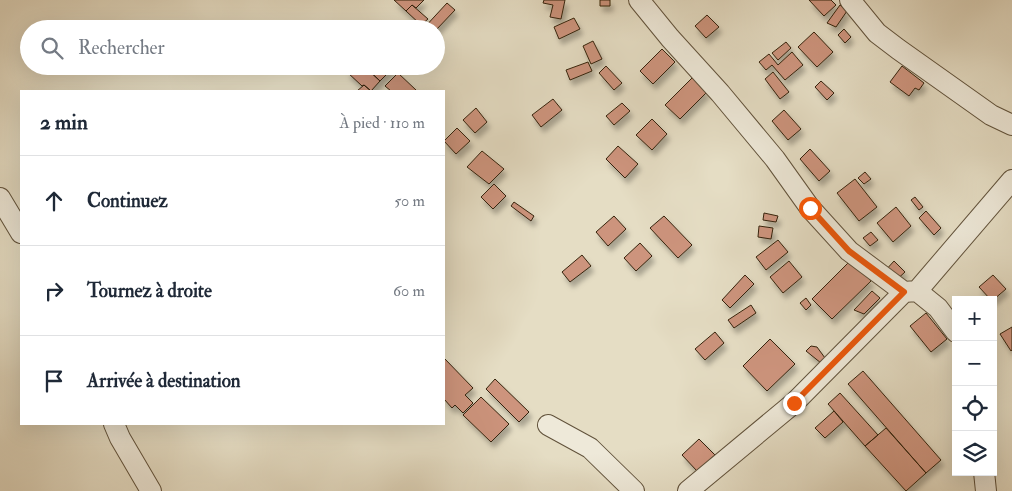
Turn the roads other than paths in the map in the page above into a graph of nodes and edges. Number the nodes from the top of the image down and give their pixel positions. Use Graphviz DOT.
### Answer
graph roads {
  1 [pos="639,0"];
  2 [pos="850,0"];
  3 [pos="1012,125"];
  4 [pos="1012,180"];
  5 [pos="0,198"];
  6 [pos="20,231"];
  7 [pos="911,292"];
  8 [pos="952,327"];
  9 [pos="114,425"];
  10 [pos="548,426"];
  11 [pos="984,476"];
  12 [pos="151,491"];
  13 [pos="634,491"];
  14 [pos="688,491"];
  15 [pos="986,491"];
  1 -- 7 [label="street"];
  2 -- 3 [label="street"];
  4 -- 7 [label="street"];
  5 -- 6 [label="street"];
  7 -- 8 [label="street"];
  7 -- 14 [label="street"];
  9 -- 12 [label="street"];
  10 -- 13 [label="street"];
  11 -- 15 [label="street"];
}
